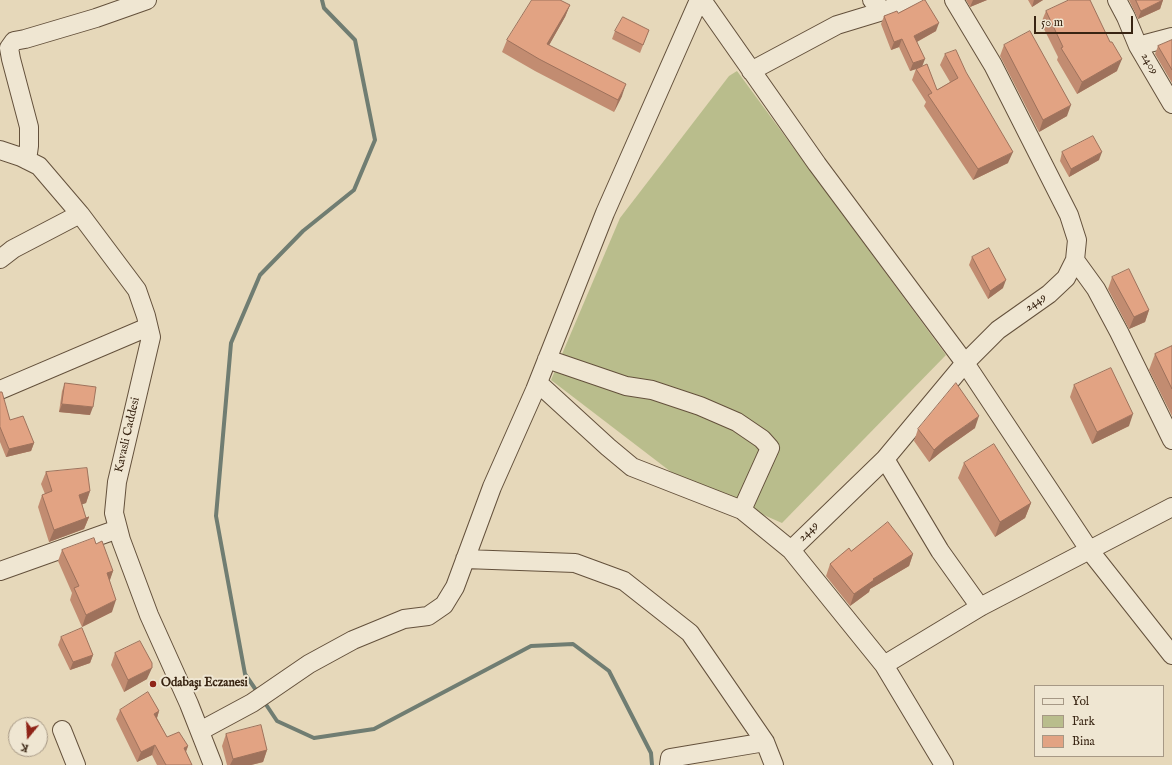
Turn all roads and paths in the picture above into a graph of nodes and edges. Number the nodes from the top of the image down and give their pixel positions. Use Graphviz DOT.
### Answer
graph roads {
  1 [pos="147,0"];
  2 [pos="700,0"];
  3 [pos="915,0"];
  4 [pos="954,0"];
  5 [pos="1117,0"];
  6 [pos="877,5"];
  7 [pos="1172,37"];
  8 [pos="1138,46"];
  9 [pos="751,71"];
  10 [pos="1172,104"];
  11 [pos="0,150"];
  12 [pos="27,160"];
  13 [pos="80,214"];
  14 [pos="0,259"];
  15 [pos="1075,260"];
  16 [pos="148,327"];
  17 [pos="547,359"];
  18 [pos="965,363"];
  19 [pos="538,383"];
  20 [pos="0,390"];
  21 [pos="1172,440"];
  22 [pos="885,459"];
  23 [pos="1172,507"];
  24 [pos="742,510"];
  25 [pos="118,529"];
  26 [pos="791,550"];
  27 [pos="1090,550"];
  28 [pos="465,559"];
  29 [pos="0,570"];
  30 [pos="980,607"];
  31 [pos="1172,655"];
  32 [pos="884,665"];
  33 [pos="62,730"];
  34 [pos="200,732"];
  35 [pos="765,742"];
  36 [pos="76,765"];
  37 [pos="213,765"];
  38 [pos="669,765"];
  39 [pos="774,765"];
  40 [pos="944,765"];
  1 -- 12 [label="street"];
  2 -- 9 [label="street"];
  2 -- 17 [label="street"];
  3 -- 6 [label="street"];
  4 -- 15 [label="street, 2449"];
  5 -- 8 [label="street, 2409"];
  6 -- 9 [label="street"];
  7 -- 8 [label="street"];
  8 -- 10 [label="street, 2409"];
  9 -- 18 [label="street"];
  11 -- 12 [label="street, Kavasli Caddesi"];
  12 -- 13 [label="street, Kavasli Caddesi"];
  13 -- 14 [label="street"];
  13 -- 16 [label="street, Kavasli Caddesi"];
  15 -- 18 [label="street, 2449"];
  15 -- 21 [label="street"];
  16 -- 20 [label="street"];
  16 -- 25 [label="street, Kavasli Caddesi"];
  17 -- 19 [label="street"];
  17 -- 24 [label="street"];
  18 -- 22 [label="street, 2449"];
  18 -- 27 [label="street"];
  19 -- 24 [label="street"];
  19 -- 28 [label="street"];
  22 -- 26 [label="street, 2449"];
  22 -- 30 [label="street"];
  23 -- 27 [label="street"];
  24 -- 26 [label="street"];
  25 -- 29 [label="street"];
  25 -- 34 [label="street, Kavasli Caddesi"];
  26 -- 32 [label="street"];
  27 -- 30 [label="street"];
  27 -- 31 [label="street"];
  28 -- 34 [label="street"];
  28 -- 35 [label="street"];
  30 -- 32 [label="street"];
  32 -- 40 [label="street"];
  33 -- 36 [label="street"];
  34 -- 37 [label="street, Kavasli Caddesi"];
  35 -- 38 [label="street"];
  35 -- 39 [label="street"];
}
